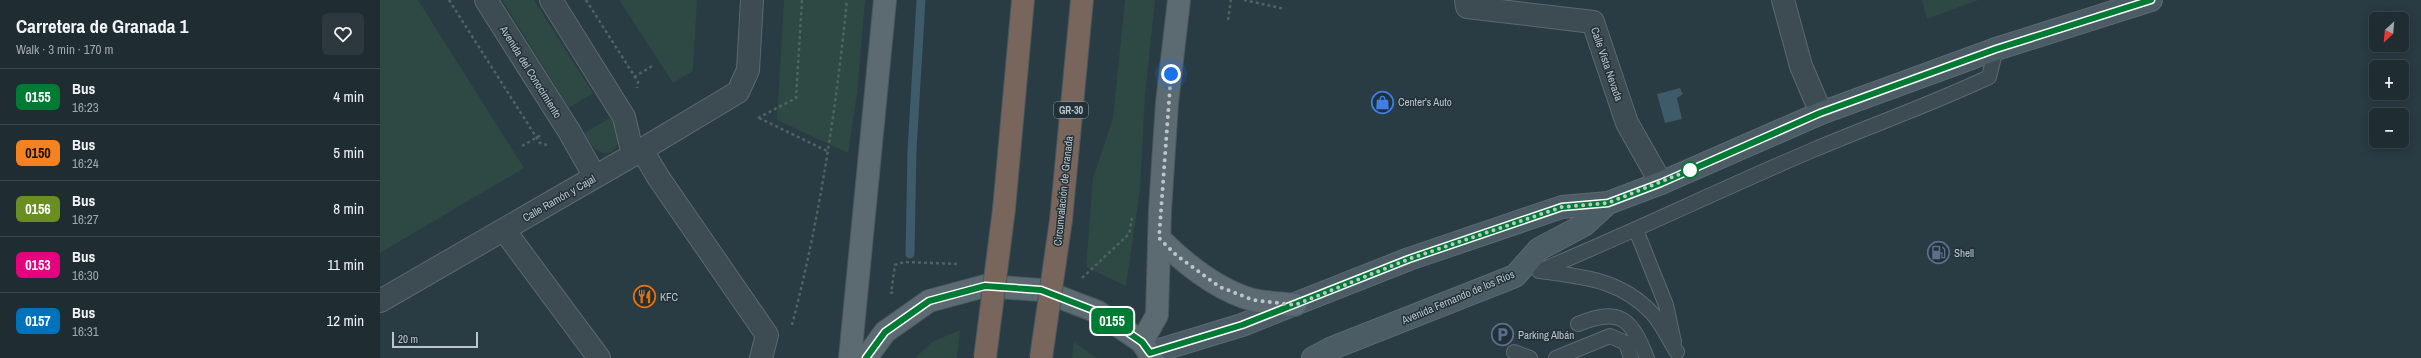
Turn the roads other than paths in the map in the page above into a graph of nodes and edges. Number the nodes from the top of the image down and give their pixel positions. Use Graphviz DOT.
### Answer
graph roads {
  1 [pos="486,0"];
  2 [pos="551,0"];
  3 [pos="752,0"];
  4 [pos="886,0"];
  5 [pos="1023,0"];
  6 [pos="1082,0"];
  7 [pos="1179,0"];
  8 [pos="1466,0"];
  9 [pos="1783,0"];
  10 [pos="2151,0"];
  11 [pos="1996,49"];
  12 [pos="1820,113"];
  13 [pos="576,144"];
  14 [pos="644,148"];
  15 [pos="595,177"];
  16 [pos="1661,183"];
  17 [pos="570,192"];
  18 [pos="1608,203"];
  19 [pos="504,230"];
  20 [pos="1636,230"];
  21 [pos="1159,238"];
  22 [pos="1539,271"];
  23 [pos="1515,276"];
  24 [pos="380,301"];
  25 [pos="1295,305"];
  26 [pos="1578,324"];
  27 [pos="1148,351"];
  28 [pos="1514,352"];
  29 [pos="1677,355"];
  30 [pos="599,358"];
  31 [pos="760,358"];
  32 [pos="850,358"];
  33 [pos="866,358"];
  34 [pos="985,358"];
  35 [pos="1041,358"];
  36 [pos="1313,358"];
  37 [pos="1530,358"];
  38 [pos="1556,358"];
  39 [pos="1631,358"];
  40 [pos="1647,358"];
  1 -- 13 [label="street, Avenida del Conocimiento"];
  2 -- 14 [label="street"];
  3 -- 14 [label="street, Calle Ramón y Cajal"];
  4 -- 32 [label="main road"];
  5 -- 34 [label="highway, bridge"];
  6 -- 35 [label="highway, Circunvalación de Granada / GR-30, bridge"];
  7 -- 21 [label="main road"];
  8 -- 16 [label="street, Calle Vista Nevada"];
  9 -- 12 [label="street"];
  10 -- 11 [label="main road, Avenida Fernando de los Ríos"];
  11 -- 12 [label="main road, Avenida Fernando de los Ríos"];
  11 -- 20 [label="lane"];
  12 -- 16 [label="main road, Avenida Fernando de los Ríos"];
  13 -- 15 [label="street, Avenida del Conocimiento"];
  13 -- 17 [label="street"];
  14 -- 15 [label="street, Calle Ramón y Cajal"];
  14 -- 31 [label="street"];
  15 -- 17 [label="street, Calle Ramón y Cajal"];
  16 -- 18 [label="main road, Avenida Fernando de los Ríos"];
  17 -- 19 [label="street, Calle Ramón y Cajal"];
  18 -- 23 [label="main road, Avenida Fernando de los Ríos"];
  18 -- 25 [label="main road, Avenida Fernando de los Ríos"];
  19 -- 24 [label="street, Calle Ramón y Cajal"];
  19 -- 30 [label="street"];
  20 -- 22 [label="lane"];
  20 -- 29 [label="lane"];
  21 -- 25 [label="main road"];
  21 -- 27 [label="main road"];
  22 -- 23 [label="lane"];
  22 -- 29 [label="lane"];
  23 -- 36 [label="main road, Avenida Fernando de los Ríos"];
  25 -- 27 [label="main road, Avenida Fernando de los Ríos"];
  26 -- 40 [label="lane"];
  27 -- 33 [label="main road"];
  28 -- 37 [label="lane"];
  38 -- 39 [label="lane"];
}
